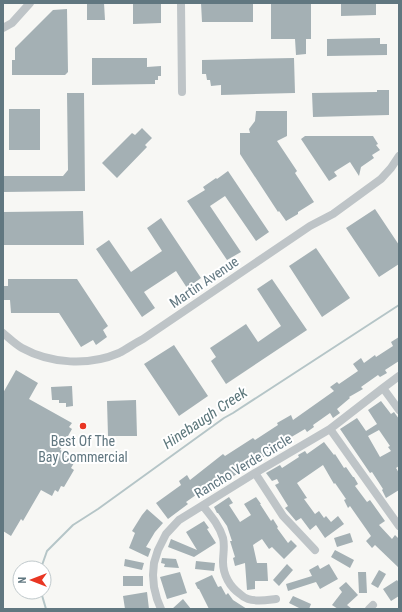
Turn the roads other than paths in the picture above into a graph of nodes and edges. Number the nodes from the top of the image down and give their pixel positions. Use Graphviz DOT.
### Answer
graph roads {
  1 [pos="30,3"];
  2 [pos="181,3"];
  3 [pos="3,28"];
  4 [pos="182,92"];
  5 [pos="399,156"];
  6 [pos="3,333"];
  7 [pos="399,376"];
  8 [pos="383,388"];
  9 [pos="399,410"];
  10 [pos="330,429"];
  11 [pos="255,473"];
  12 [pos="203,506"];
  13 [pos="399,526"];
  14 [pos="315,550"];
  15 [pos="276,599"];
  16 [pos="161,609"];
  1 -- 3 [label="street"];
  2 -- 4 [label="street"];
  5 -- 6 [label="street, Martin Avenue"];
  7 -- 8 [label="street, Rancho Verde Circle"];
  8 -- 9 [label="street"];
  8 -- 10 [label="street, Rancho Verde Circle"];
  10 -- 11 [label="street, Rancho Verde Circle"];
  10 -- 13 [label="street"];
  11 -- 12 [label="street, Rancho Verde Circle"];
  11 -- 14 [label="street"];
  12 -- 15 [label="street"];
  12 -- 16 [label="street, Rancho Verde Circle"];
}
